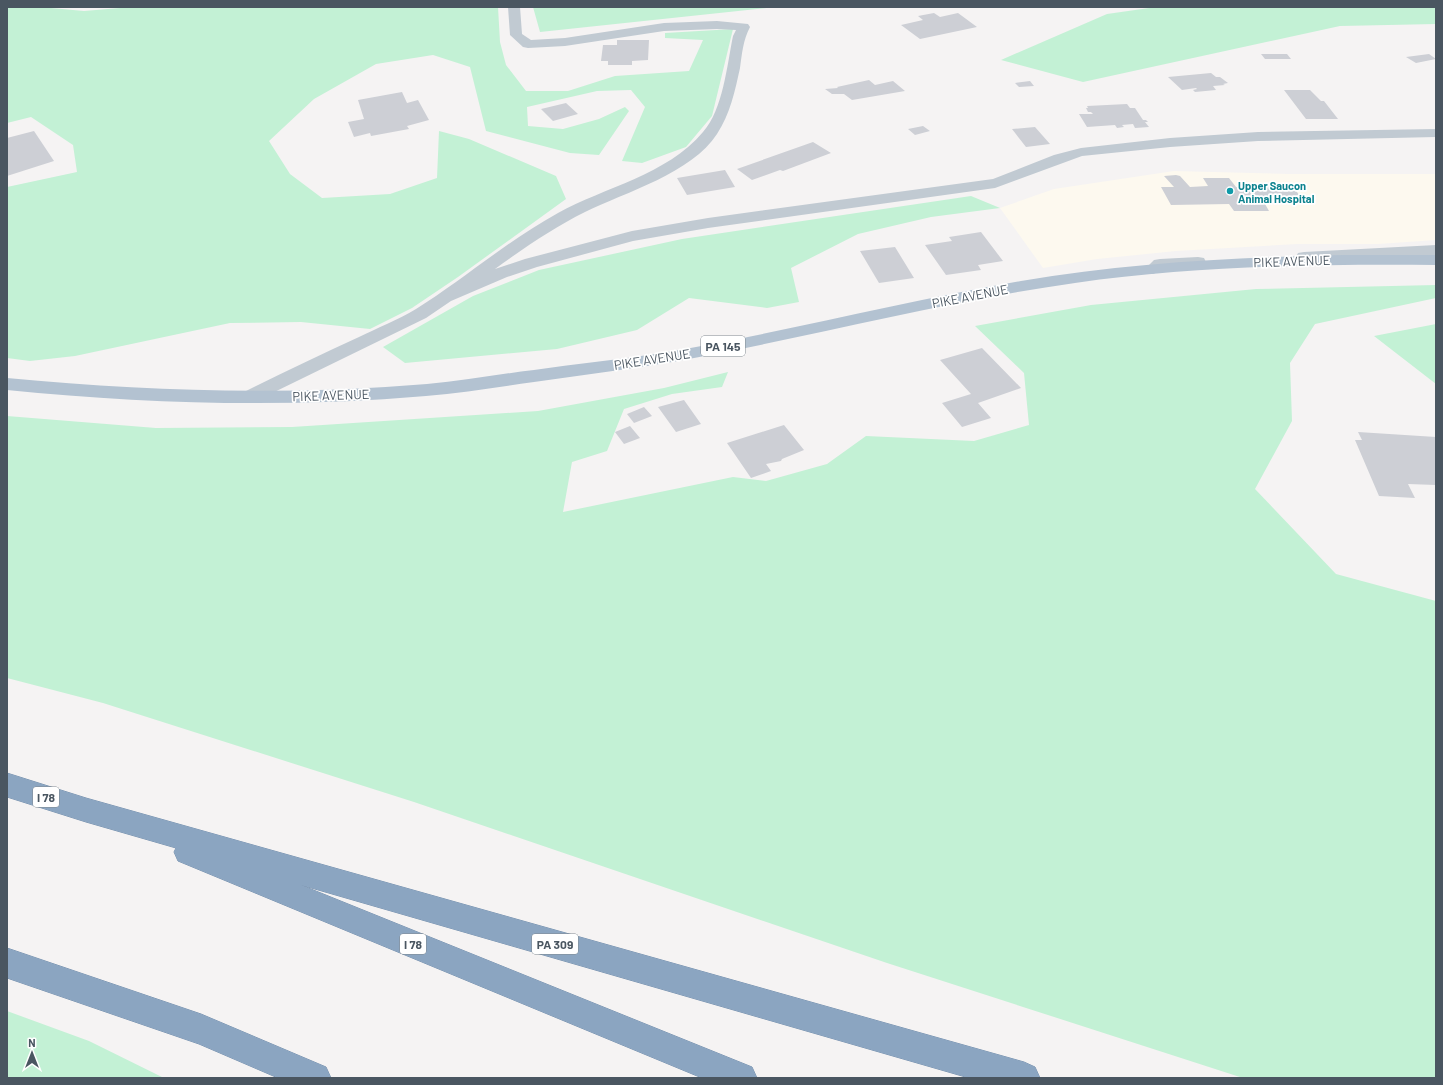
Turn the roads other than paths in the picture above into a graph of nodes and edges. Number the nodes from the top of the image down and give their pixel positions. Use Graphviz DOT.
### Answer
graph roads {
  1 [pos="514,7"];
  2 [pos="1436,133"];
  3 [pos="1436,250"];
  4 [pos="1436,260"];
  5 [pos="1153,269"];
  6 [pos="446,297"];
  7 [pos="7,384"];
  8 [pos="251,396"];
  9 [pos="7,785"];
  10 [pos="86,810"];
  11 [pos="7,963"];
  12 [pos="315,1078"];
  13 [pos="740,1078"];
  14 [pos="1024,1078"];
  1 -- 6 [label="lane"];
  2 -- 6 [label="lane"];
  3 -- 5 [label="lane"];
  4 -- 5 [label="main road, PIKE AVENUE / PA 145"];
  5 -- 8 [label="main road, PIKE AVENUE / PA 145"];
  6 -- 8 [label="lane"];
  7 -- 8 [label="main road, PIKE AVENUE / PA 145"];
  9 -- 10 [label="highway, I 78"];
  10 -- 13 [label="highway, I 78"];
  10 -- 14 [label="highway, PA 309"];
  11 -- 12 [label="highway"];
}
